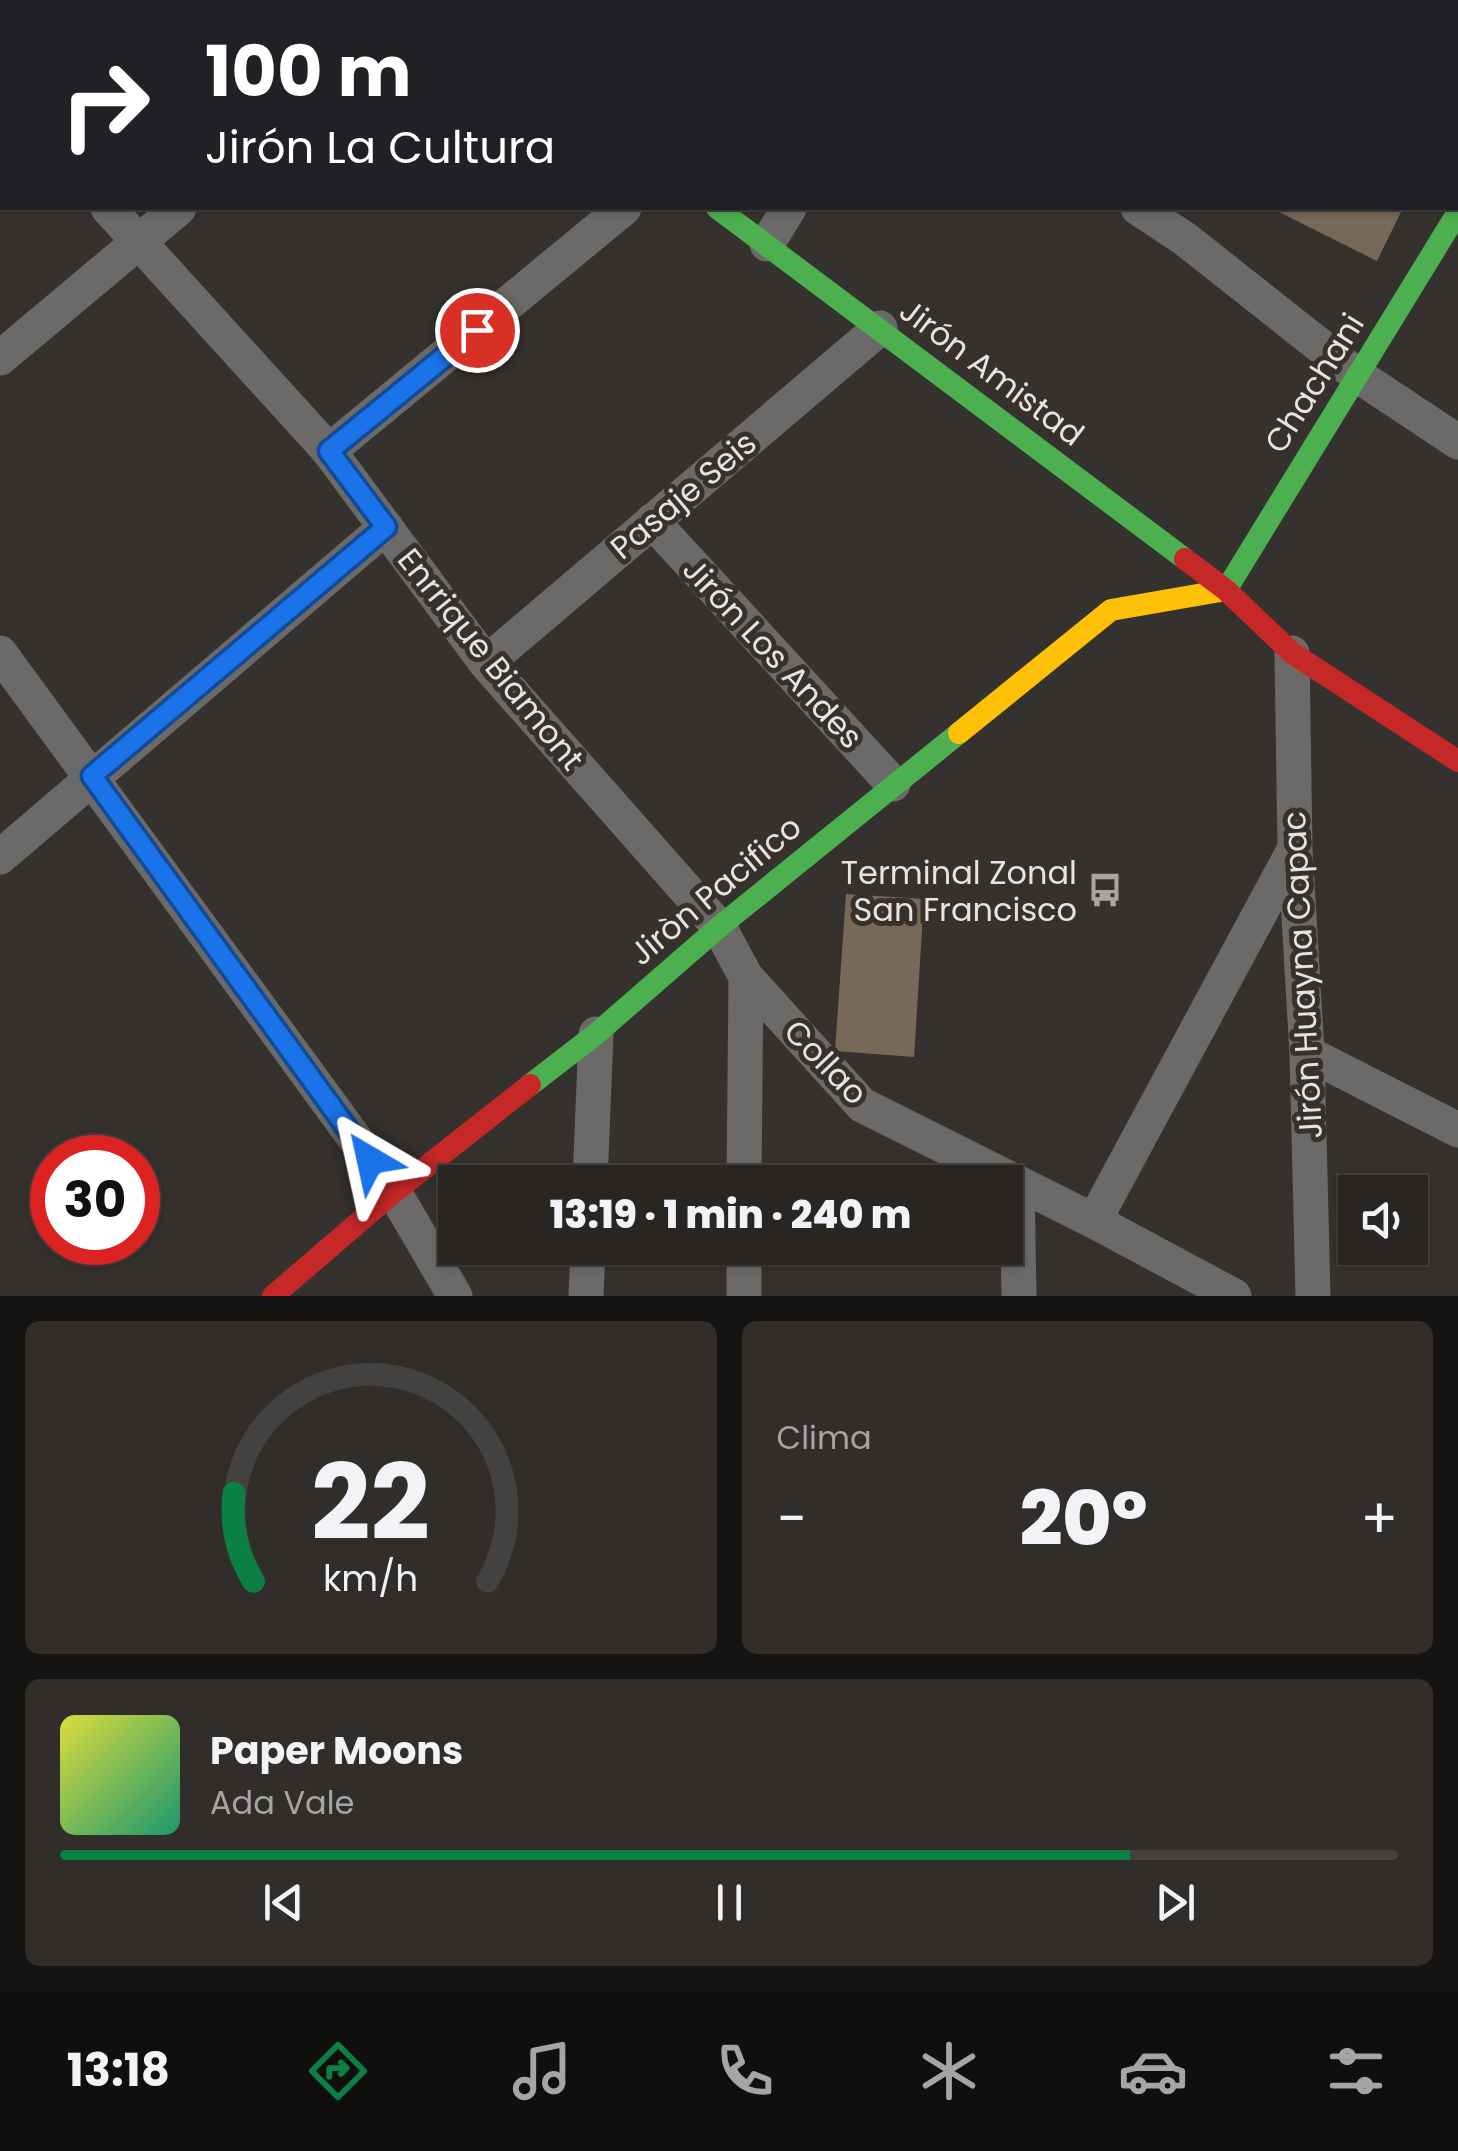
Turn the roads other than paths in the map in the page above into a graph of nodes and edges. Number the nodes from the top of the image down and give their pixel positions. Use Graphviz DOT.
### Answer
graph roads {
  1 [pos="110,210"];
  2 [pos="175,210"];
  3 [pos="622,210"];
  4 [pos="719,210"];
  5 [pos="788,210"];
  6 [pos="1144,210"];
  7 [pos="1458,212"];
  8 [pos="1188,224"];
  9 [pos="136,241"];
  10 [pos="767,244"];
  11 [pos="880,328"];
  12 [pos="0,358"];
  13 [pos="1357,375"];
  14 [pos="1458,442"];
  15 [pos="329,451"];
  16 [pos="652,521"];
  17 [pos="386,527"];
  18 [pos="1226,590"];
  19 [pos="0,653"];
  20 [pos="1292,654"];
  21 [pos="486,662"];
  22 [pos="1458,762"];
  23 [pos="92,776"];
  24 [pos="894,784"];
  25 [pos="1295,849"];
  26 [pos="0,856"];
  27 [pos="719,927"];
  28 [pos="746,977"];
  29 [pos="596,1034"];
  30 [pos="1308,1053"];
  31 [pos="1458,1130"];
  32 [pos="591,1165"];
  33 [pos="744,1165"];
  34 [pos="982,1165"];
  35 [pos="1023,1185"];
  36 [pos="394,1192"];
  37 [pos="1094,1221"];
  38 [pos="587,1265"];
  39 [pos="744,1265"];
  40 [pos="1018,1265"];
  41 [pos="273,1296"];
  42 [pos="455,1296"];
  43 [pos="586,1296"];
  44 [pos="744,1296"];
  45 [pos="1019,1296"];
  46 [pos="1234,1296"];
  47 [pos="1313,1296"];
  1 -- 9 [label="street, Enrrique Biamont"];
  2 -- 9 [label="street"];
  3 -- 15 [label="street"];
  4 -- 10 [label="street, Jirón Amistad"];
  5 -- 10 [label="street"];
  6 -- 8 [label="street"];
  7 -- 13 [label="street, Chachani"];
  8 -- 13 [label="street"];
  9 -- 12 [label="street"];
  9 -- 15 [label="street, Enrrique Biamont"];
  10 -- 11 [label="street, Jirón Amistad"];
  11 -- 16 [label="street, Pasaje Seis"];
  11 -- 18 [label="street, Jirón Amistad"];
  13 -- 14 [label="street"];
  13 -- 18 [label="street, Chachani"];
  15 -- 17 [label="street, Enrrique Biamont"];
  16 -- 21 [label="street, Pasaje Seis"];
  16 -- 24 [label="street, Jirón Los Andes"];
  17 -- 21 [label="street, Enrrique Biamont"];
  17 -- 23 [label="street"];
  18 -- 20 [label="street, Jirón Amistad"];
  18 -- 24 [label="street, Jiròn Pacifico"];
  19 -- 23 [label="street"];
  20 -- 22 [label="street, Jirón Amistad"];
  20 -- 25 [label="street, Jirón Huayna Capac"];
  21 -- 27 [label="street, Enrrique Biamont"];
  23 -- 26 [label="street"];
  23 -- 36 [label="street"];
  24 -- 27 [label="street, Jiròn Pacifico"];
  25 -- 30 [label="street, Jirón Huayna Capac"];
  25 -- 37 [label="street"];
  27 -- 28 [label="street, Collao"];
  27 -- 29 [label="street, Jiròn Pacifico"];
  28 -- 33 [label="street"];
  28 -- 34 [label="street, Collao"];
  29 -- 32 [label="street"];
  29 -- 36 [label="street, Jiròn Pacifico"];
  30 -- 31 [label="street"];
  30 -- 47 [label="street, Jirón Huayna Capac"];
  35 -- 37 [label="street, Collao"];
  36 -- 41 [label="street, Jiròn Pacifico"];
  36 -- 42 [label="street"];
  37 -- 46 [label="street, Collao"];
  38 -- 43 [label="street"];
  39 -- 44 [label="street"];
  40 -- 45 [label="street"];
}
